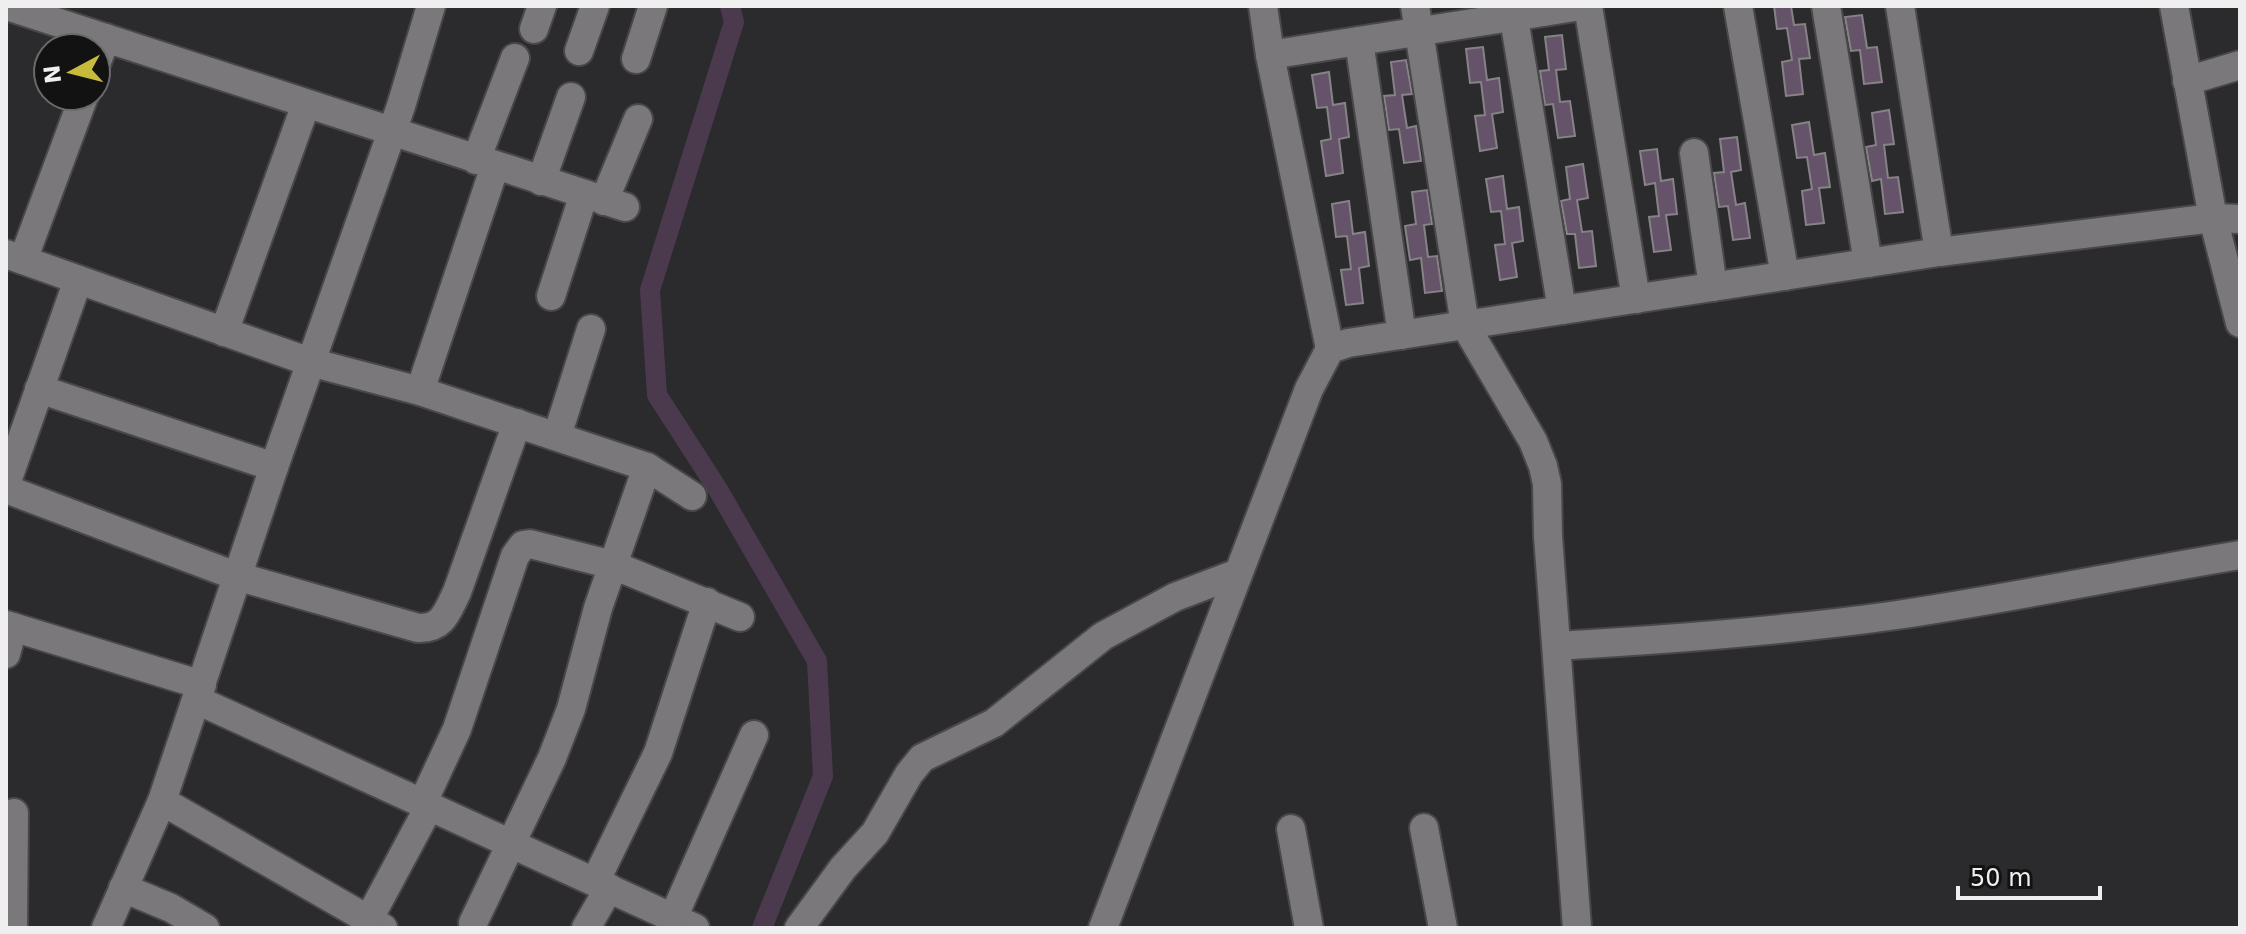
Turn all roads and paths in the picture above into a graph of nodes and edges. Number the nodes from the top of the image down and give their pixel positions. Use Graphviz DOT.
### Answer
graph roads {
  1 [pos="7,6"];
  2 [pos="595,6"];
  3 [pos="653,6"];
  4 [pos="1263,6"];
  5 [pos="1581,6"];
  6 [pos="1588,6"];
  7 [pos="1738,6"];
  8 [pos="1826,6"];
  9 [pos="1900,6"];
  10 [pos="2174,6"];
  11 [pos="426,8"];
  12 [pos="1513,11"];
  13 [pos="47,12"];
  14 [pos="1417,19"];
  15 [pos="75,32"];
  16 [pos="1359,41"];
  17 [pos="579,51"];
  18 [pos="112,54"];
  19 [pos="1270,55"];
  20 [pos="515,58"];
  21 [pos="636,59"];
  22 [pos="2240,65"];
  23 [pos="2187,81"];
  24 [pos="571,97"];
  25 [pos="306,104"];
  26 [pos="77,112"];
  27 [pos="638,119"];
  28 [pos="391,133"];
  29 [pos="1694,153"];
  30 [pos="486,163"];
  31 [pos="541,181"];
  32 [pos="604,201"];
  33 [pos="2226,218"];
  34 [pos="1939,252"];
  35 [pos="15,257"];
  36 [pos="1868,263"];
  37 [pos="1785,276"];
  38 [pos="78,280"];
  39 [pos="1713,287"];
  40 [pos="551,296"];
  41 [pos="1636,299"];
  42 [pos="1562,310"];
  43 [pos="2240,323"];
  44 [pos="1465,325"];
  45 [pos="591,329"];
  46 [pos="224,332"];
  47 [pos="1402,335"];
  48 [pos="1330,349"];
  49 [pos="310,362"];
  50 [pos="39,389"];
  51 [pos="420,391"];
  52 [pos="517,423"];
  53 [pos="557,436"];
  54 [pos="274,467"];
  55 [pos="647,467"];
  56 [pos="6,487"];
  57 [pos="692,496"];
  58 [pos="2240,555"];
  59 [pos="613,565"];
  60 [pos="1238,573"];
  61 [pos="236,576"];
  62 [pos="707,602"];
  63 [pos="740,617"];
  64 [pos="8,636"];
  65 [pos="1557,646"];
  66 [pos="200,692"];
  67 [pos="754,735"];
  68 [pos="162,801"];
  69 [pos="426,804"];
  70 [pos="14,813"];
  71 [pos="1424,828"];
  72 [pos="1291,829"];
  73 [pos="512,843"];
  74 [pos="602,885"];
  75 [pos="123,888"];
  76 [pos="473,923"];
  77 [pos="372,925"];
  78 [pos="688,925"];
  79 [pos="13,928"];
  80 [pos="106,928"];
  81 [pos="205,928"];
  82 [pos="586,928"];
  83 [pos="799,928"];
  84 [pos="1103,928"];
  85 [pos="1309,928"];
  86 [pos="1443,928"];
  87 [pos="1577,928"];
  1 -- 13 [label="street"];
  2 -- 17 [label="street"];
  3 -- 21 [label="street"];
  4 -- 19 [label="street"];
  5 -- 12 [label="street"];
  6 -- 41 [label="street"];
  7 -- 37 [label="street"];
  8 -- 36 [label="street"];
  9 -- 34 [label="street"];
  10 -- 23 [label="street"];
  11 -- 28 [label="street"];
  12 -- 14 [label="street"];
  12 -- 42 [label="street"];
  13 -- 15 [label="street"];
  14 -- 16 [label="street"];
  14 -- 44 [label="street"];
  16 -- 19 [label="street"];
  16 -- 47 [label="street"];
  18 -- 25 [label="street"];
  19 -- 48 [label="street"];
  20 -- 30 [label="street"];
  22 -- 23 [label="street"];
  23 -- 33 [label="street"];
  24 -- 31 [label="street"];
  25 -- 28 [label="street"];
  25 -- 46 [label="street"];
  26 -- 35 [label="street"];
  27 -- 32 [label="street"];
  28 -- 30 [label="street"];
  28 -- 49 [label="street"];
  29 -- 39 [label="street"];
  30 -- 31 [label="street"];
  30 -- 51 [label="street"];
  31 -- 32 [label="street"];
  32 -- 40 [label="street"];
  33 -- 34 [label="street"];
  33 -- 43 [label="street"];
  34 -- 36 [label="street"];
  35 -- 38 [label="street"];
  36 -- 37 [label="street"];
  37 -- 39 [label="street"];
  38 -- 46 [label="street"];
  38 -- 50 [label="street"];
  39 -- 41 [label="street"];
  41 -- 42 [label="street"];
  42 -- 44 [label="street"];
  44 -- 47 [label="street"];
  44 -- 65 [label="street"];
  45 -- 53 [label="street"];
  46 -- 49 [label="street"];
  47 -- 48 [label="street"];
  48 -- 60 [label="street"];
  49 -- 51 [label="street"];
  49 -- 54 [label="street"];
  50 -- 54 [label="street"];
  50 -- 56 [label="street"];
  51 -- 52 [label="street"];
  52 -- 53 [label="street"];
  52 -- 61 [label="street"];
  53 -- 55 [label="street"];
  54 -- 61 [label="street"];
  55 -- 57 [label="street"];
  55 -- 59 [label="street"];
  56 -- 61 [label="street"];
  58 -- 65 [label="street"];
  59 -- 62 [label="street"];
  59 -- 69 [label="street"];
  59 -- 73 [label="street"];
  60 -- 83 [label="street"];
  60 -- 84 [label="street"];
  61 -- 66 [label="street"];
  62 -- 63 [label="street"];
  62 -- 74 [label="street"];
  64 -- 66 [label="street"];
  65 -- 87 [label="street"];
  66 -- 68 [label="street"];
  66 -- 69 [label="street"];
  67 -- 78 [label="street"];
  68 -- 75 [label="street"];
  68 -- 77 [label="street"];
  69 -- 73 [label="street"];
  69 -- 77 [label="street"];
  70 -- 79 [label="street"];
  71 -- 86 [label="street"];
  72 -- 85 [label="street"];
  73 -- 74 [label="street"];
  73 -- 76 [label="street"];
  74 -- 78 [label="street"];
  74 -- 82 [label="street"];
  75 -- 80 [label="street"];
  75 -- 81 [label="street"];
}
